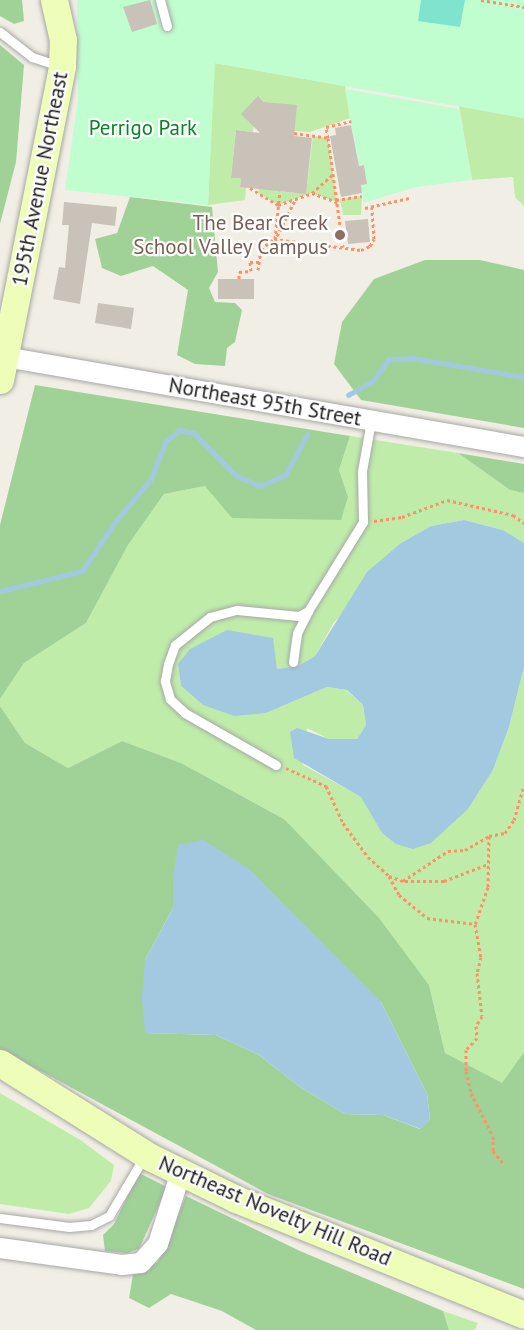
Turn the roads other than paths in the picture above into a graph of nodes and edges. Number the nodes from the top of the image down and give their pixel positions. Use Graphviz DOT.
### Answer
graph roads {
  1 [pos="54,0"];
  2 [pos="160,0"];
  3 [pos="167,26"];
  4 [pos="0,32"];
  5 [pos="62,66"];
  6 [pos="2,361"];
  7 [pos="371,421"];
  8 [pos="524,447"];
  9 [pos="308,611"];
  10 [pos="292,662"];
  11 [pos="276,765"];
  12 [pos="2,1064"];
  13 [pos="145,1155"];
  14 [pos="181,1173"];
  15 [pos="0,1218"];
  16 [pos="0,1248"];
  17 [pos="524,1315"];
  1 -- 5 [label="main road, 195th Avenue Northeast"];
  2 -- 3 [label="lane"];
  4 -- 5 [label="lane"];
  5 -- 6 [label="main road, 195th Avenue Northeast"];
  6 -- 7 [label="street, Northeast 95th Street"];
  7 -- 8 [label="street, Northeast 95th Street"];
  7 -- 9 [label="lane"];
  9 -- 10 [label="lane"];
  9 -- 11 [label="lane"];
  12 -- 13 [label="main road, Northeast Novelty Hill Road"];
  13 -- 14 [label="main road, Northeast Novelty Hill Road"];
  13 -- 15 [label="lane"];
  14 -- 16 [label="street"];
  14 -- 17 [label="main road, Northeast Novelty Hill Road"];
}
